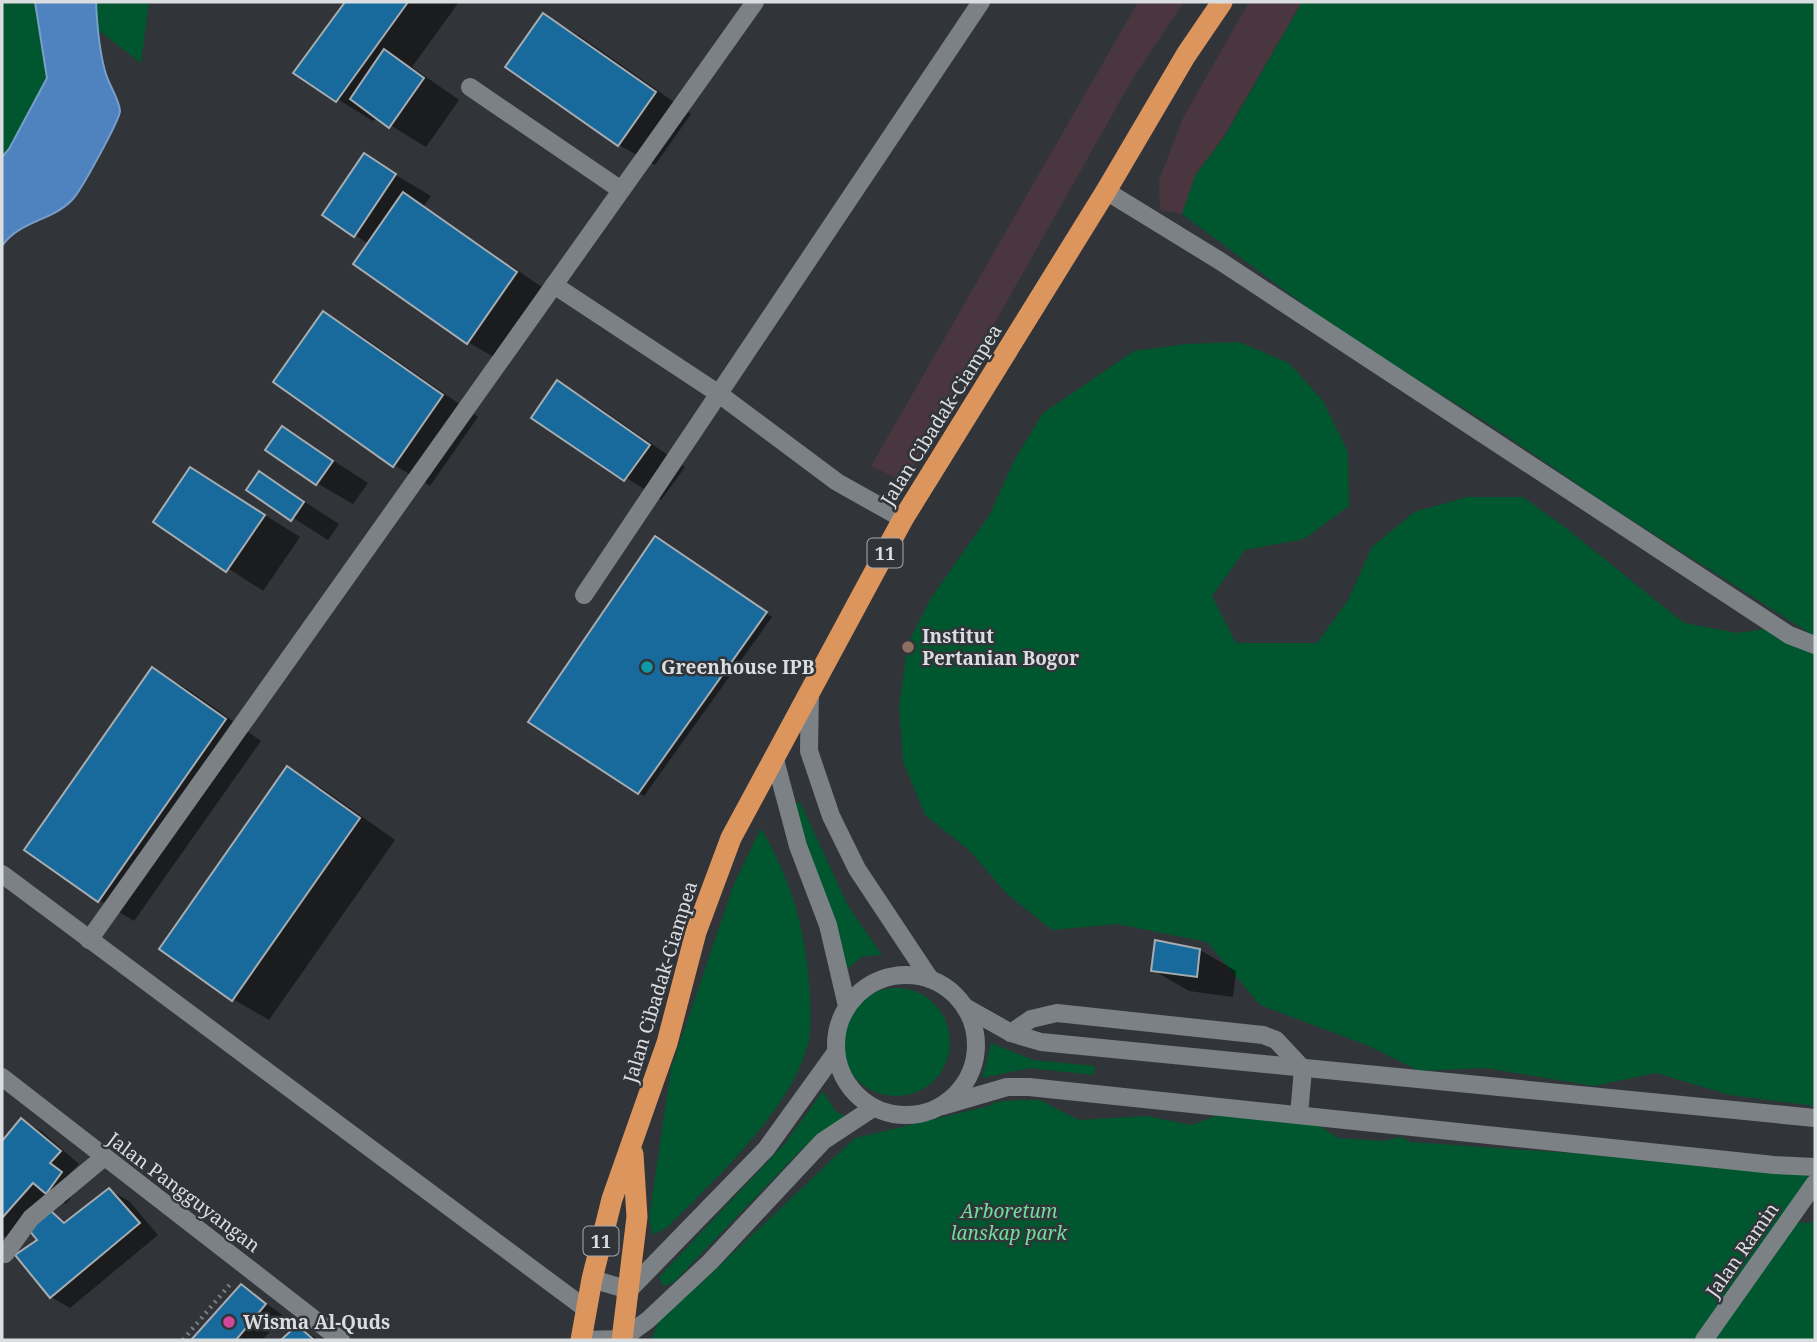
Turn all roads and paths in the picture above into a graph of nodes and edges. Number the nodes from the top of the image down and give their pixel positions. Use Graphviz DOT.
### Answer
graph roads {
  1 [pos="755,2"];
  2 [pos="981,2"];
  3 [pos="1222,2"];
  4 [pos="470,87"];
  5 [pos="621,190"];
  6 [pos="1106,191"];
  7 [pos="554,285"];
  8 [pos="719,394"];
  9 [pos="903,519"];
  10 [pos="584,595"];
  11 [pos="1815,645"];
  12 [pos="810,690"];
  13 [pos="774,756"];
  14 [pos="2,874"];
  15 [pos="89,940"];
  16 [pos="930,979"];
  17 [pos="847,1006"];
  18 [pos="965,1007"];
  19 [pos="1011,1032"];
  20 [pos="836,1052"];
  21 [pos="1303,1069"];
  22 [pos="2,1077"];
  23 [pos="942,1105"];
  24 [pos="873,1108"];
  25 [pos="1299,1115"];
  26 [pos="1815,1118"];
  27 [pos="632,1145"];
  28 [pos="103,1157"];
  29 [pos="1815,1167"];
  30 [pos="1815,1183"];
  31 [pos="5,1254"];
  32 [pos="246,1266"];
  33 [pos="592,1279"];
  34 [pos="629,1290"];
  35 [pos="586,1309"];
  36 [pos="183,1340"];
  37 [pos="341,1340"];
  38 [pos="581,1340"];
  39 [pos="622,1340"];
  40 [pos="1704,1340"];
  1 -- 5 [label="street"];
  2 -- 8 [label="street"];
  3 -- 6 [label="highway, Jalan Cibadak-Ciampea / 11"];
  4 -- 5 [label="street"];
  5 -- 7 [label="street"];
  6 -- 9 [label="highway, Jalan Cibadak-Ciampea / 11"];
  6 -- 11 [label="street"];
  7 -- 8 [label="street"];
  7 -- 15 [label="street"];
  8 -- 9 [label="street"];
  8 -- 10 [label="street"];
  9 -- 12 [label="highway, Jalan Cibadak-Ciampea / 11"];
  12 -- 13 [label="highway, Jalan Cibadak-Ciampea / 11"];
  12 -- 16 [label="street"];
  13 -- 17 [label="street"];
  13 -- 27 [label="highway, Jalan Cibadak-Ciampea / 11"];
  14 -- 15 [label="street"];
  15 -- 35 [label="street"];
  16 -- 17 [label="street"];
  16 -- 18 [label="street"];
  17 -- 20 [label="street"];
  18 -- 19 [label="street"];
  18 -- 23 [label="street"];
  19 -- 21 [label="street"];
  19 -- 21 [label="street"];
  20 -- 24 [label="street"];
  20 -- 34 [label="street"];
  21 -- 25 [label="street"];
  21 -- 26 [label="street"];
  22 -- 28 [label="street, Jalan Pangguyangan"];
  23 -- 24 [label="street"];
  23 -- 25 [label="street"];
  24 -- 39 [label="street"];
  25 -- 29 [label="street"];
  27 -- 33 [label="highway, 11"];
  27 -- 34 [label="highway, 11"];
  28 -- 31 [label="street"];
  28 -- 32 [label="street, Jalan Pangguyangan"];
  30 -- 40 [label="street, Jalan Ramin"];
  32 -- 36 [label="path"];
  32 -- 37 [label="street, Jalan Pangguyangan"];
  33 -- 34 [label="street"];
  33 -- 35 [label="highway, 11"];
  34 -- 39 [label="highway, 11"];
  35 -- 38 [label="highway, 11"];
  38 -- 39 [label="street"];
}
